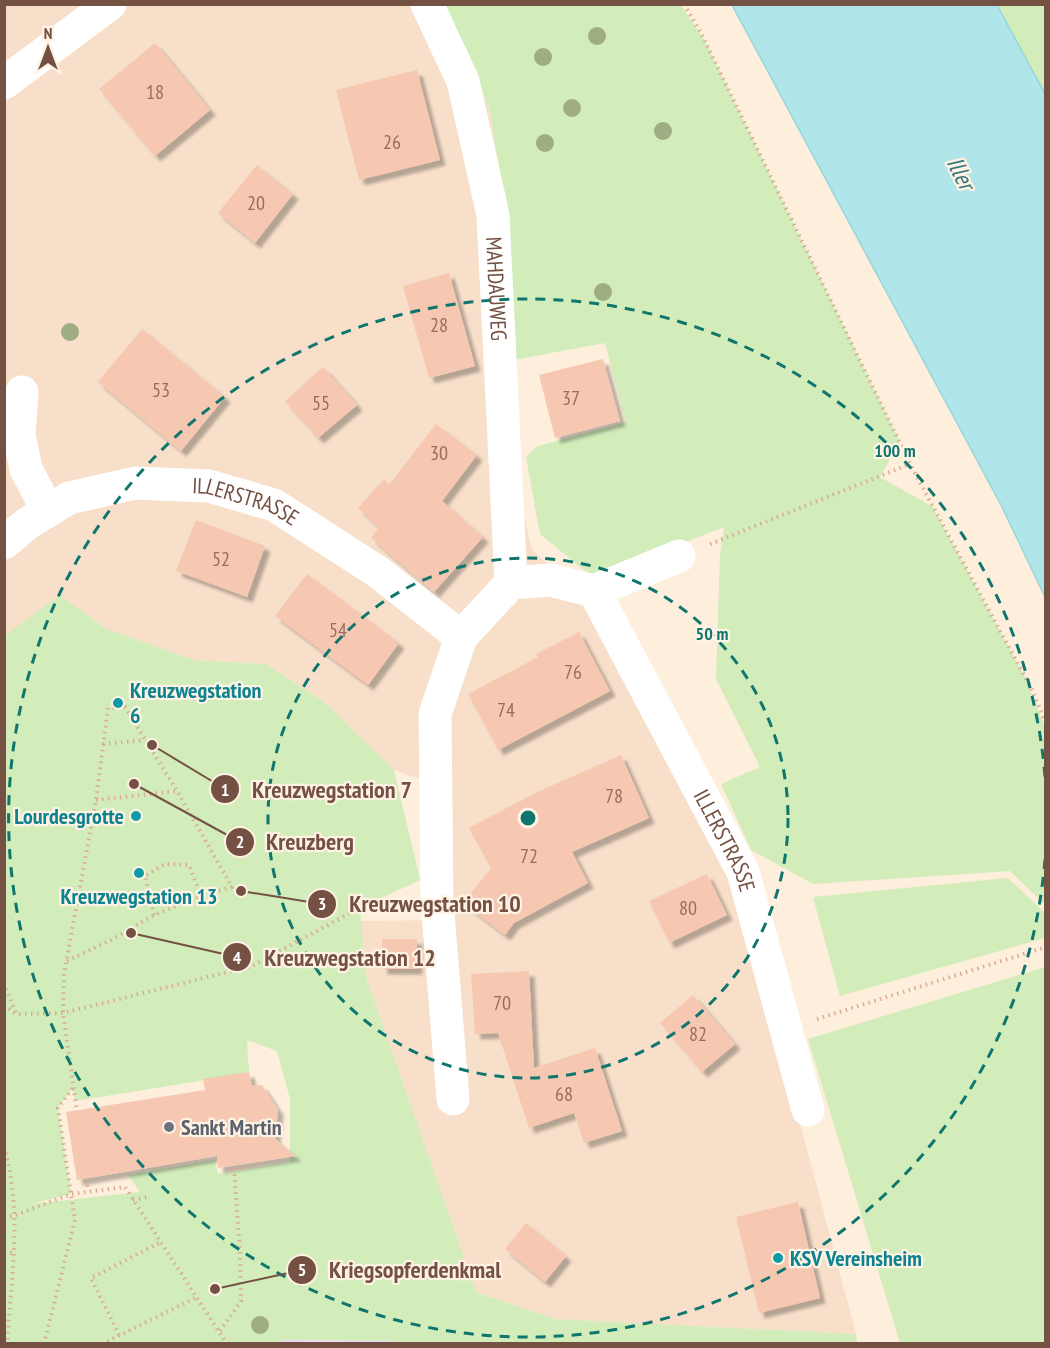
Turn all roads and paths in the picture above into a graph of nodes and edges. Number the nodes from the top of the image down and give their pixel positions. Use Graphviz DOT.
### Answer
graph roads {
  1 [pos="110,4"];
  2 [pos="427,4"];
  3 [pos="684,4"];
  4 [pos="4,82"];
  5 [pos="22,392"];
  6 [pos="910,464"];
  7 [pos="48,511"];
  8 [pos="4,543"];
  9 [pos="679,556"];
  10 [pos="512,583"];
  11 [pos="594,591"];
  12 [pos="461,637"];
  13 [pos="1046,723"];
  14 [pos="145,740"];
  15 [pos="103,744"];
  16 [pos="177,791"];
  17 [pos="96,801"];
  18 [pos="201,896"];
  19 [pos="437,900"];
  20 [pos="154,915"];
  21 [pos="1046,947"];
  22 [pos="67,961"];
  23 [pos="4,983"];
  24 [pos="4,1005"];
  25 [pos="63,1013"];
  26 [pos="16,1014"];
  27 [pos="786,1029"];
  28 [pos="73,1087"];
  29 [pos="453,1099"];
  30 [pos="808,1110"];
  31 [pos="77,1111"];
  32 [pos="4,1147"];
  33 [pos="260,1165"];
  34 [pos="87,1179"];
  35 [pos="88,1191"];
  36 [pos="71,1194"];
  37 [pos="148,1197"];
  38 [pos="133,1200"];
  39 [pos="16,1215"];
  40 [pos="4,1217"];
  41 [pos="161,1242"];
  42 [pos="4,1252"];
  43 [pos="13,1253"];
  44 [pos="4,1270"];
  45 [pos="12,1271"];
  46 [pos="4,1288"];
  47 [pos="10,1288"];
  48 [pos="196,1297"];
  49 [pos="220,1331"];
  50 [pos="119,1335"];
  51 [pos="7,1344"];
  52 [pos="44,1344"];
  53 [pos="102,1344"];
  54 [pos="227,1344"];
  1 -- 4 [label="street"];
  2 -- 10 [label="street, MAHDAUWEG"];
  3 -- 6 [label="path"];
  5 -- 7 [label="street"];
  6 -- 9 [label="path"];
  6 -- 13 [label="path"];
  7 -- 8 [label="street, ILLERSTRASSE"];
  7 -- 12 [label="street, ILLERSTRASSE"];
  9 -- 11 [label="street"];
  10 -- 11 [label="street"];
  10 -- 12 [label="street"];
  11 -- 27 [label="street, ILLERSTRASSE"];
  12 -- 19 [label="street"];
  14 -- 15 [label="path"];
  14 -- 15 [label="path"];
  14 -- 16 [label="path"];
  15 -- 17 [label="path"];
  16 -- 17 [label="path"];
  16 -- 18 [label="path"];
  17 -- 22 [label="path"];
  18 -- 20 [label="path"];
  18 -- 20 [label="path"];
  19 -- 25 [label="path"];
  19 -- 29 [label="street"];
  20 -- 22 [label="path"];
  21 -- 27 [label="path"];
  22 -- 25 [label="path"];
  23 -- 26 [label="path"];
  24 -- 26 [label="path"];
  25 -- 26 [label="path"];
  25 -- 28 [label="path"];
  27 -- 30 [label="street, ILLERSTRASSE"];
  28 -- 31 [label="path"];
  28 -- 36 [label="path"];
  32 -- 39 [label="path"];
  33 -- 49 [label="path"];
  34 -- 35 [label="path"];
  35 -- 36 [label="path"];
  35 -- 38 [label="path"];
  36 -- 39 [label="path"];
  36 -- 52 [label="path"];
  37 -- 38 [label="path"];
  38 -- 41 [label="path"];
  39 -- 40 [label="path"];
  39 -- 43 [label="path"];
  41 -- 48 [label="path"];
  41 -- 50 [label="path"];
  42 -- 43 [label="path"];
  43 -- 45 [label="path"];
  44 -- 45 [label="path"];
  45 -- 47 [label="path"];
  46 -- 47 [label="path"];
  47 -- 51 [label="path"];
  48 -- 49 [label="path"];
  48 -- 50 [label="path"];
  49 -- 54 [label="path"];
  50 -- 53 [label="path"];
}
